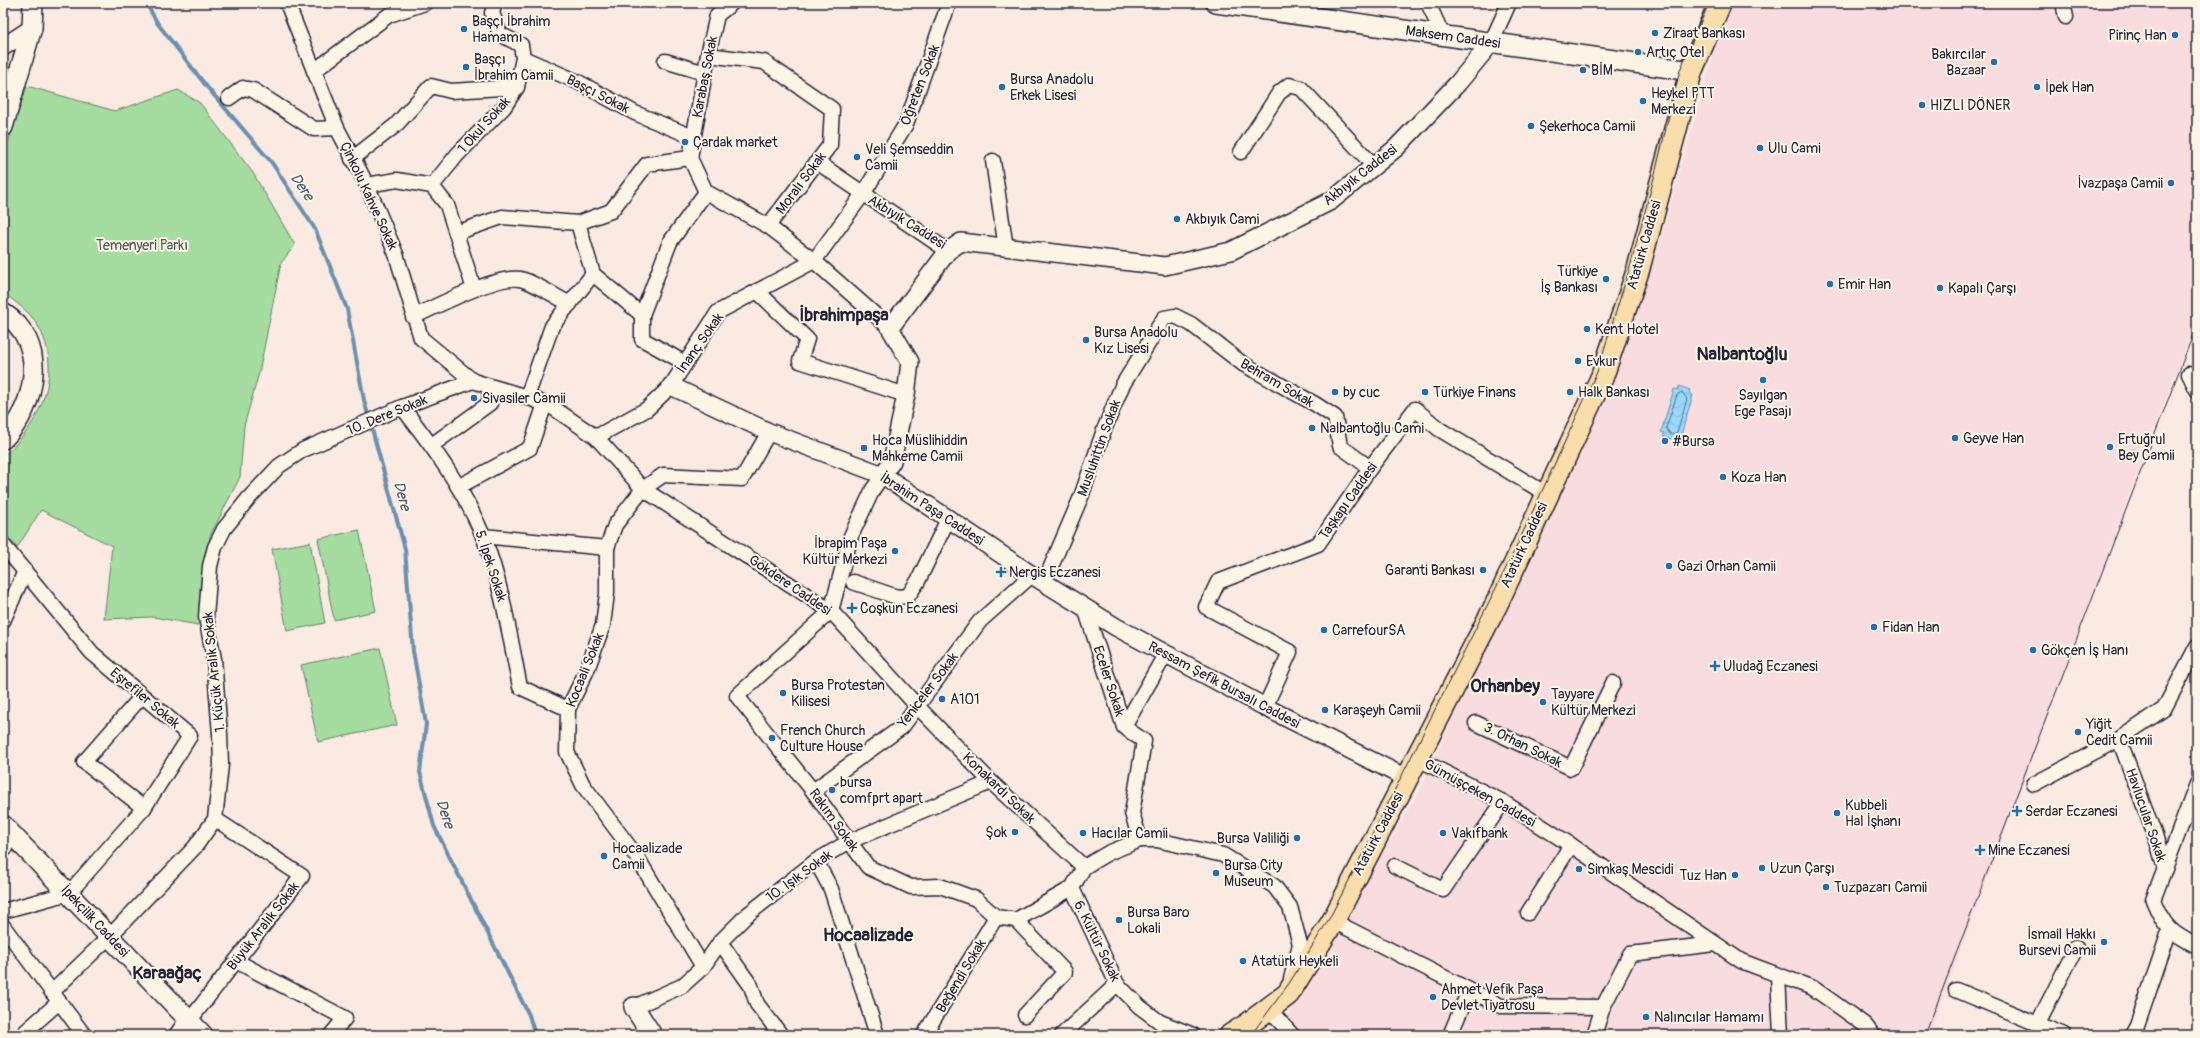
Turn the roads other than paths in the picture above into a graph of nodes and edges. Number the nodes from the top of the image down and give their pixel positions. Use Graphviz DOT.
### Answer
graph roads {
  1 [pos="33,3"];
  2 [pos="287,3"];
  3 [pos="426,3"];
  4 [pos="496,3"];
  5 [pos="732,3"];
  6 [pos="949,3"];
  7 [pos="1216,3"];
  8 [pos="1428,3"];
  9 [pos="1509,3"];
  10 [pos="1720,3"];
  11 [pos="2063,3"];
  12 [pos="1251,6"];
  13 [pos="2066,17"];
  14 [pos="32,28"];
  15 [pos="1443,36"];
  16 [pos="1491,43"];
  17 [pos="3,46"];
  18 [pos="708,55"];
  19 [pos="523,58"];
  20 [pos="665,61"];
  21 [pos="314,71"];
  22 [pos="1691,71"];
  23 [pos="705,73"];
  24 [pos="517,87"];
  25 [pos="229,98"];
  26 [pos="3,127"];
  27 [pos="337,128"];
  28 [pos="694,137"];
  29 [pos="1241,152"];
  30 [pos="690,158"];
  31 [pos="352,159"];
  32 [pos="993,161"];
  33 [pos="817,162"];
  34 [pos="1374,166"];
  35 [pos="367,185"];
  36 [pos="432,186"];
  37 [pos="706,192"];
  38 [pos="863,194"];
  39 [pos="578,223"];
  40 [pos="768,226"];
  41 [pos="456,233"];
  42 [pos="1006,248"];
  43 [pos="948,251"];
  44 [pos="814,261"];
  45 [pos="593,274"];
  46 [pos="474,289"];
  47 [pos="757,291"];
  48 [pos="570,304"];
  49 [pos="3,313"];
  50 [pos="642,315"];
  51 [pos="413,317"];
  52 [pos="1164,318"];
  53 [pos="890,328"];
  54 [pos="685,363"];
  55 [pos="2189,374"];
  56 [pos="473,381"];
  57 [pos="489,386"];
  58 [pos="671,386"];
  59 [pos="2197,390"];
  60 [pos="906,395"];
  61 [pos="527,397"];
  62 [pos="545,404"];
  63 [pos="402,407"];
  64 [pos="770,432"];
  65 [pos="596,437"];
  66 [pos="3,439"];
  67 [pos="432,445"];
  68 [pos="303,450"];
  69 [pos="1370,468"];
  70 [pos="883,475"];
  71 [pos="458,487"];
  72 [pos="643,489"];
  73 [pos="1548,495"];
  74 [pos="948,519"];
  75 [pos="483,536"];
  76 [pos="3,545"];
  77 [pos="606,548"];
  78 [pos="24,572"];
  79 [pos="1038,579"];
  80 [pos="853,582"];
  81 [pos="1086,608"];
  82 [pos="831,611"];
  83 [pos="3,621"];
  84 [pos="2197,646"];
  85 [pos="1165,655"];
  86 [pos="1613,683"];
  87 [pos="142,696"];
  88 [pos="917,706"];
  89 [pos="1265,707"];
  90 [pos="568,709"];
  91 [pos="1476,723"];
  92 [pos="1124,726"];
  93 [pos="2120,739"];
  94 [pos="1418,759"];
  95 [pos="1408,779"];
  96 [pos="991,782"];
  97 [pos="2034,784"];
  98 [pos="2197,784"];
  99 [pos="813,791"];
  100 [pos="1503,802"];
  101 [pos="144,808"];
  102 [pos="215,819"];
  103 [pos="3,825"];
  104 [pos="1140,840"];
  105 [pos="850,841"];
  106 [pos="1571,845"];
  107 [pos="816,861"];
  108 [pos="1395,866"];
  109 [pos="1084,867"];
  110 [pos="2165,869"];
  111 [pos="1072,888"];
  112 [pos="69,893"];
  113 [pos="3,911"];
  114 [pos="1528,913"];
  115 [pos="996,917"];
  116 [pos="1016,920"];
  117 [pos="1332,921"];
  118 [pos="3,926"];
  119 [pos="2170,929"];
  120 [pos="109,937"];
  121 [pos="720,942"];
  122 [pos="1715,944"];
  123 [pos="2197,946"];
  124 [pos="2076,948"];
  125 [pos="236,961"];
  126 [pos="703,967"];
  127 [pos="1778,976"];
  128 [pos="1117,984"];
  129 [pos="1956,990"];
  130 [pos="1469,991"];
  131 [pos="1288,994"];
  132 [pos="55,997"];
  133 [pos="1603,1006"];
  134 [pos="634,1007"];
  135 [pos="1025,1015"];
  136 [pos="1274,1015"];
  137 [pos="2038,1024"];
  138 [pos="185,1028"];
  139 [pos="25,1032"];
  140 [pos="1866,1032"];
  141 [pos="931,1033"];
  142 [pos="84,1035"];
  143 [pos="203,1035"];
  144 [pos="331,1035"];
  145 [pos="652,1035"];
  146 [pos="781,1035"];
  147 [pos="877,1035"];
  148 [pos="1062,1035"];
  149 [pos="1193,1035"];
  150 [pos="1231,1035"];
  151 [pos="1260,1035"];
  152 [pos="1292,1035"];
  153 [pos="1450,1035"];
  154 [pos="1594,1035"];
  155 [pos="1780,1035"];
  156 [pos="2064,1035"];
  157 [pos="2132,1035"];
  1 -- 14 [label="main road"];
  2 -- 21 [label="street, Çinkolu Kahve Sokak"];
  3 -- 21 [label="street"];
  4 -- 19 [label="street"];
  5 -- 18 [label="street, Karabaş Sokak"];
  6 -- 38 [label="street, Öğreten Sokak"];
  7 -- 12 [label="main road, Maksem Caddesi"];
  8 -- 15 [label="street"];
  9 -- 16 [label="street"];
  10 -- 22 [label="main road, Atatürk Caddesi"];
  11 -- 13 [label="street"];
  12 -- 15 [label="main road, Maksem Caddesi"];
  14 -- 17 [label="street"];
  14 -- 26 [label="main road"];
  15 -- 16 [label="main road, Maksem Caddesi"];
  16 -- 22 [label="main road, Maksem Caddesi"];
  16 -- 34 [label="street, Akbıyık Caddesi"];
  18 -- 23 [label="street, Karabaş Sokak"];
  18 -- 33 [label="street, Moralı Sokak"];
  19 -- 24 [label="street, 1 Okul Sokak"];
  19 -- 28 [label="street, Başçı Sokak"];
  20 -- 23 [label="street"];
  21 -- 27 [label="street, Çinkolu Kahve Sokak"];
  22 -- 73 [label="main road, Atatürk Caddesi"];
  23 -- 28 [label="street, Karabaş Sokak"];
  24 -- 31 [label="street"];
  24 -- 36 [label="street, 1 Okul Sokak"];
  25 -- 27 [label="street"];
  27 -- 31 [label="street, Çinkolu Kahve Sokak"];
  28 -- 30 [label="street, Karabaş Sokak"];
  29 -- 34 [label="street"];
  30 -- 37 [label="street"];
  30 -- 39 [label="street"];
  31 -- 35 [label="street, Çinkolu Kahve Sokak"];
  32 -- 42 [label="street"];
  33 -- 38 [label="street, Akbıyık Caddesi"];
  33 -- 40 [label="street, Moralı Sokak"];
  34 -- 42 [label="street, Akbıyık Caddesi"];
  35 -- 36 [label="street"];
  35 -- 51 [label="street, Çinkolu Kahve Sokak"];
  36 -- 41 [label="street"];
  37 -- 40 [label="street"];
  37 -- 50 [label="street"];
  38 -- 43 [label="street, Akbıyık Caddesi"];
  38 -- 44 [label="street, Öğreten Sokak"];
  39 -- 41 [label="street"];
  39 -- 45 [label="street"];
  40 -- 44 [label="street"];
  41 -- 46 [label="street"];
  42 -- 43 [label="street, Akbıyık Caddesi"];
  43 -- 53 [label="street"];
  44 -- 47 [label="street, İnanç Sokak"];
  44 -- 53 [label="street"];
  45 -- 48 [label="street"];
  45 -- 50 [label="street"];
  46 -- 48 [label="street"];
  46 -- 51 [label="street"];
  47 -- 54 [label="street, İnanç Sokak"];
  47 -- 60 [label="street"];
  48 -- 61 [label="street"];
  49 -- 66 [label="main road"];
  50 -- 54 [label="street"];
  51 -- 56 [label="street, Çinkolu Kahve Sokak"];
  52 -- 69 [label="street, Behram Sokak"];
  52 -- 79 [label="street, Musluhittin Sokak"];
  53 -- 60 [label="street"];
  54 -- 58 [label="street, İnanç Sokak"];
  55 -- 59 [label="street"];
  56 -- 57 [label="street, Çinkolu Kahve Sokak"];
  56 -- 63 [label="street, 10. Dere Sokak"];
  57 -- 61 [label="street, Çinkolu Kahve Sokak"];
  57 -- 67 [label="street"];
  58 -- 64 [label="street, İbrahim Paşa Caddesi"];
  58 -- 65 [label="street, İnanç Sokak"];
  60 -- 70 [label="street"];
  61 -- 62 [label="street, Çinkolu Kahve Sokak"];
  62 -- 65 [label="street, Çinkolu Kahve Sokak"];
  62 -- 71 [label="street"];
  63 -- 67 [label="street, 5. İpek Sokak"];
  63 -- 68 [label="street, 10. Dere Sokak"];
  64 -- 70 [label="street, İbrahim Paşa Caddesi"];
  64 -- 72 [label="street"];
  65 -- 72 [label="street, Çinkolu Kahve Sokak"];
  67 -- 71 [label="street, 5. İpek Sokak"];
  68 -- 102 [label="street, 1. Küçük Aralık Sokak"];
  69 -- 73 [label="street, Taşkapı Caddesi"];
  69 -- 89 [label="street, Taşkapı Caddesi"];
  70 -- 74 [label="street, İbrahim Paşa Caddesi"];
  70 -- 82 [label="street"];
  71 -- 75 [label="street, 5. İpek Sokak"];
  72 -- 77 [label="street, Kocaali Sokak"];
  72 -- 82 [label="street, Gökdere Caddesi"];
  73 -- 94 [label="main road, Atatürk Caddesi"];
  74 -- 79 [label="street, İbrahim Paşa Caddesi"];
  74 -- 80 [label="street"];
  75 -- 77 [label="street"];
  75 -- 90 [label="street, 5. İpek Sokak"];
  76 -- 78 [label="street, Eşrefiler Sokak"];
  77 -- 90 [label="street, Kocaali Sokak"];
  78 -- 83 [label="street"];
  78 -- 87 [label="street, Eşrefiler Sokak"];
  79 -- 81 [label="street, Ressam Şefik Bursalı Caddesi"];
  79 -- 88 [label="street, Yeniceler Sokak"];
  81 -- 85 [label="street, Ressam Şefik Bursalı Caddesi"];
  81 -- 92 [label="street, Eceler Sokak"];
  82 -- 88 [label="street, Gökdere Caddesi"];
  82 -- 99 [label="street, Rakım Sokak"];
  84 -- 93 [label="street"];
  85 -- 89 [label="street, Ressam Şefik Bursalı Caddesi"];
  85 -- 92 [label="street"];
  86 -- 91 [label="street, 3. Orhan Sokak"];
  87 -- 101 [label="street, Eşrefiler Sokak"];
  87 -- 101 [label="street"];
  88 -- 96 [label="street, Konakardı Sokak"];
  88 -- 99 [label="street, Yeniceler Sokak"];
  89 -- 95 [label="street, Ressam Şefik Bursalı Caddesi"];
  90 -- 126 [label="street, Kocaali Sokak"];
  92 -- 104 [label="street, Eceler Sokak"];
  93 -- 97 [label="street"];
  93 -- 110 [label="street, Havlucular Sokak"];
  94 -- 95 [label="main road, Atatürk Caddesi"];
  94 -- 100 [label="street, Gümüşçeken Caddesi"];
  95 -- 117 [label="main road, Atatürk Caddesi"];
  96 -- 105 [label="street, 10. Işık Sokak"];
  96 -- 109 [label="street, Konakardı Sokak"];
  98 -- 110 [label="street"];
  99 -- 105 [label="street, Rakım Sokak"];
  100 -- 106 [label="street, Gümüşçeken Caddesi"];
  100 -- 108 [label="street"];
  101 -- 112 [label="street, Eşrefiler Sokak"];
  102 -- 120 [label="street, 1. Küçük Aralık Sokak"];
  102 -- 125 [label="street, Büyük Aralık Sokak"];
  103 -- 112 [label="main road, İpekçilik Caddesi"];
  104 -- 109 [label="street"];
  104 -- 131 [label="street"];
  105 -- 107 [label="street, 10. Işık Sokak"];
  105 -- 115 [label="street, Rakım Sokak"];
  106 -- 114 [label="street"];
  106 -- 122 [label="street, Gümüşçeken Caddesi"];
  107 -- 121 [label="street, 10. Işık Sokak"];
  107 -- 147 [label="street"];
  109 -- 111 [label="street, 6. Kültür Sokak"];
  110 -- 119 [label="street"];
  111 -- 116 [label="street"];
  111 -- 128 [label="street, 6. Kültür Sokak"];
  112 -- 113 [label="street"];
  112 -- 120 [label="main road, İpekçilik Caddesi"];
  115 -- 116 [label="street"];
  115 -- 141 [label="street, Beğendi Sokak"];
  116 -- 135 [label="street"];
  117 -- 130 [label="street"];
  117 -- 131 [label="main road, Atatürk Caddesi"];
  118 -- 132 [label="street"];
  119 -- 123 [label="street"];
  119 -- 157 [label="street"];
  120 -- 132 [label="street, 1. Küçük Aralık Sokak"];
  120 -- 138 [label="main road, İpekçilik Caddesi"];
  121 -- 126 [label="street, 10. Işık Sokak"];
  121 -- 146 [label="street"];
  122 -- 127 [label="street, Gümüşçeken Caddesi"];
  122 -- 133 [label="street"];
  124 -- 137 [label="street"];
  125 -- 138 [label="street, Büyük Aralık Sokak"];
  125 -- 144 [label="street"];
  126 -- 134 [label="street, 10. Işık Sokak"];
  127 -- 140 [label="street, Gümüşçeken Caddesi"];
  127 -- 155 [label="street"];
  128 -- 148 [label="street"];
  128 -- 149 [label="street, 6. Kültür Sokak"];
  129 -- 137 [label="street"];
  130 -- 133 [label="street"];
  130 -- 153 [label="street"];
  131 -- 136 [label="main road"];
  131 -- 150 [label="main road, Atatürk Caddesi"];
  132 -- 139 [label="street, 1. Küçük Aralık Sokak"];
  132 -- 142 [label="street"];
  133 -- 154 [label="street"];
  134 -- 145 [label="main road"];
  136 -- 151 [label="main road"];
  136 -- 152 [label="street"];
  137 -- 156 [label="street"];
  138 -- 143 [label="main road, İpekçilik Caddesi"];
}
